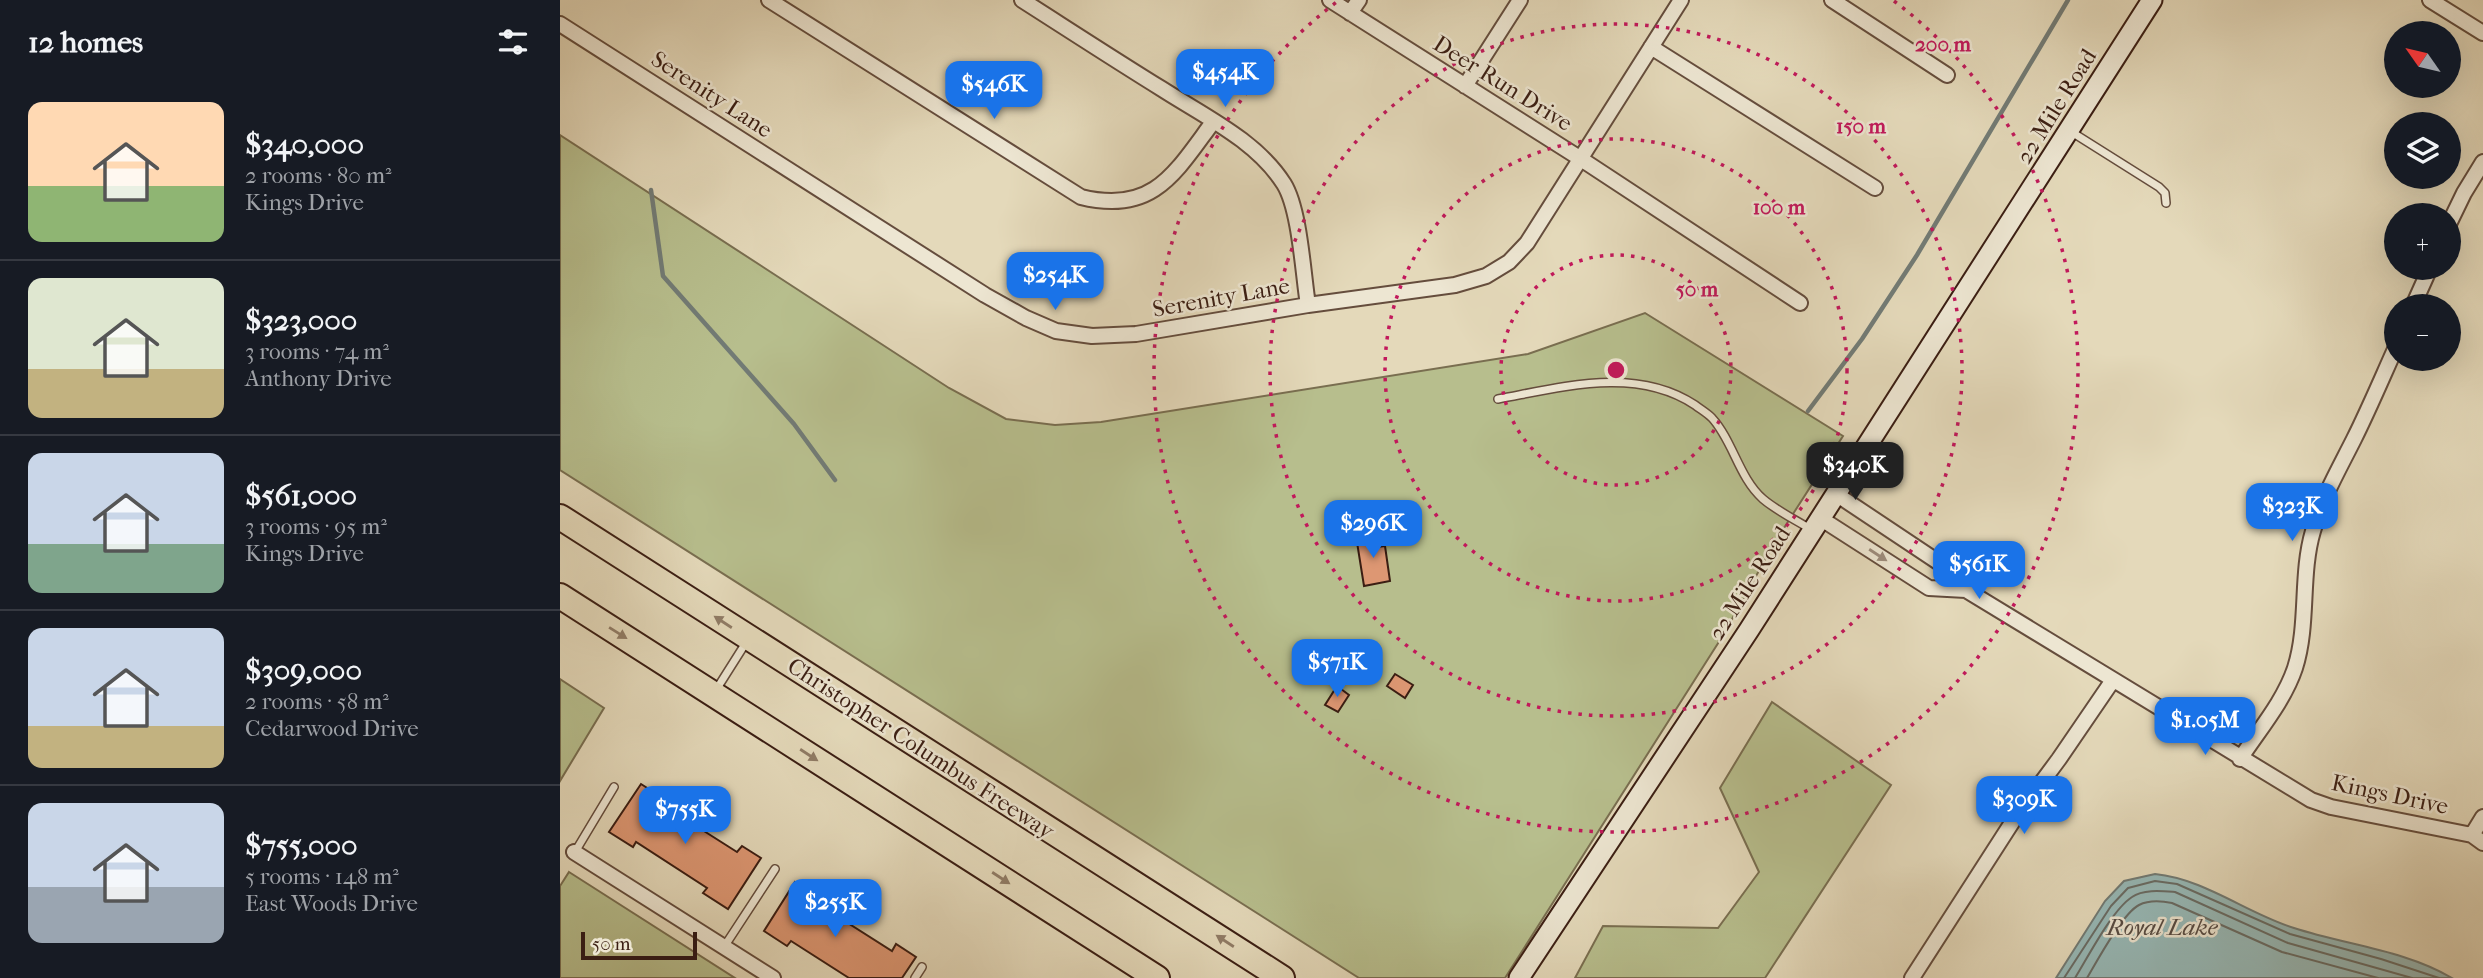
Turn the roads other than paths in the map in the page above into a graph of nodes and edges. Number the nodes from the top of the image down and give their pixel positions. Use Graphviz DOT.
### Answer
graph roads {
  1 [pos="769,0"];
  2 [pos="1022,0"];
  3 [pos="1330,0"];
  4 [pos="1359,0"];
  5 [pos="1520,0"];
  6 [pos="1681,0"];
  7 [pos="1832,0"];
  8 [pos="2152,0"];
  9 [pos="2431,0"];
  10 [pos="1350,13"];
  11 [pos="560,24"];
  12 [pos="2483,33"];
  13 [pos="1651,47"];
  14 [pos="1947,75"];
  15 [pos="1465,86"];
  16 [pos="1213,122"];
  17 [pos="2069,131"];
  18 [pos="1581,159"];
  19 [pos="2483,162"];
  20 [pos="1874,188"];
  21 [pos="2166,203"];
  22 [pos="2459,203"];
  23 [pos="1800,303"];
  24 [pos="1308,305"];
  25 [pos="2386,371"];
  26 [pos="1498,399"];
  27 [pos="1836,494"];
  28 [pos="560,517"];
  29 [pos="1816,525"];
  30 [pos="1966,590"];
  31 [pos="560,596"];
  32 [pos="749,638"];
  33 [pos="2113,680"];
  34 [pos="714,694"];
  35 [pos="2240,759"];
  36 [pos="614,787"];
  37 [pos="2483,817"];
  38 [pos="2478,839"];
  39 [pos="574,852"];
  40 [pos="775,869"];
  41 [pos="724,947"];
  42 [pos="922,967"];
  43 [pos="765,976"];
  44 [pos="915,978"];
  45 [pos="1157,978"];
  46 [pos="1282,978"];
  47 [pos="1520,978"];
  48 [pos="1912,978"];
  1 -- 16 [label="street"];
  2 -- 16 [label="street"];
  3 -- 10 [label="street, Deer Run Drive"];
  4 -- 10 [label="street"];
  5 -- 15 [label="street"];
  6 -- 13 [label="street, Serenity Lane"];
  7 -- 14 [label="street"];
  8 -- 17 [label="street, 22 Mile Road"];
  9 -- 12 [label="street"];
  10 -- 15 [label="street, Deer Run Drive"];
  11 -- 24 [label="street, Serenity Lane"];
  13 -- 18 [label="street, Serenity Lane"];
  13 -- 20 [label="street"];
  15 -- 18 [label="street, Deer Run Drive"];
  16 -- 24 [label="street"];
  17 -- 21 [label="lane"];
  17 -- 27 [label="street, 22 Mile Road"];
  18 -- 23 [label="street, Deer Run Drive"];
  18 -- 24 [label="street, Serenity Lane"];
  19 -- 22 [label="street"];
  25 -- 35 [label="street"];
  26 -- 29 [label="lane"];
  27 -- 29 [label="street, 22 Mile Road"];
  27 -- 30 [label="street, Kings Drive"];
  32 -- 28 [label="highway, Christopher Columbus Freeway, one-way"];
  29 -- 30 [label="street, Kings Drive, one-way"];
  29 -- 47 [label="street, 22 Mile Road"];
  30 -- 33 [label="street, Kings Drive"];
  31 -- 34 [label="highway, one-way"];
  32 -- 34 [label="lane"];
  46 -- 32 [label="highway, Christopher Columbus Freeway, one-way"];
  33 -- 35 [label="street, Kings Drive"];
  33 -- 48 [label="street"];
  34 -- 45 [label="highway, one-way"];
  35 -- 38 [label="street, Kings Drive"];
  36 -- 39 [label="lane"];
  37 -- 38 [label="street"];
  39 -- 41 [label="street"];
  40 -- 41 [label="lane"];
  41 -- 43 [label="street"];
  42 -- 44 [label="lane"];
}
